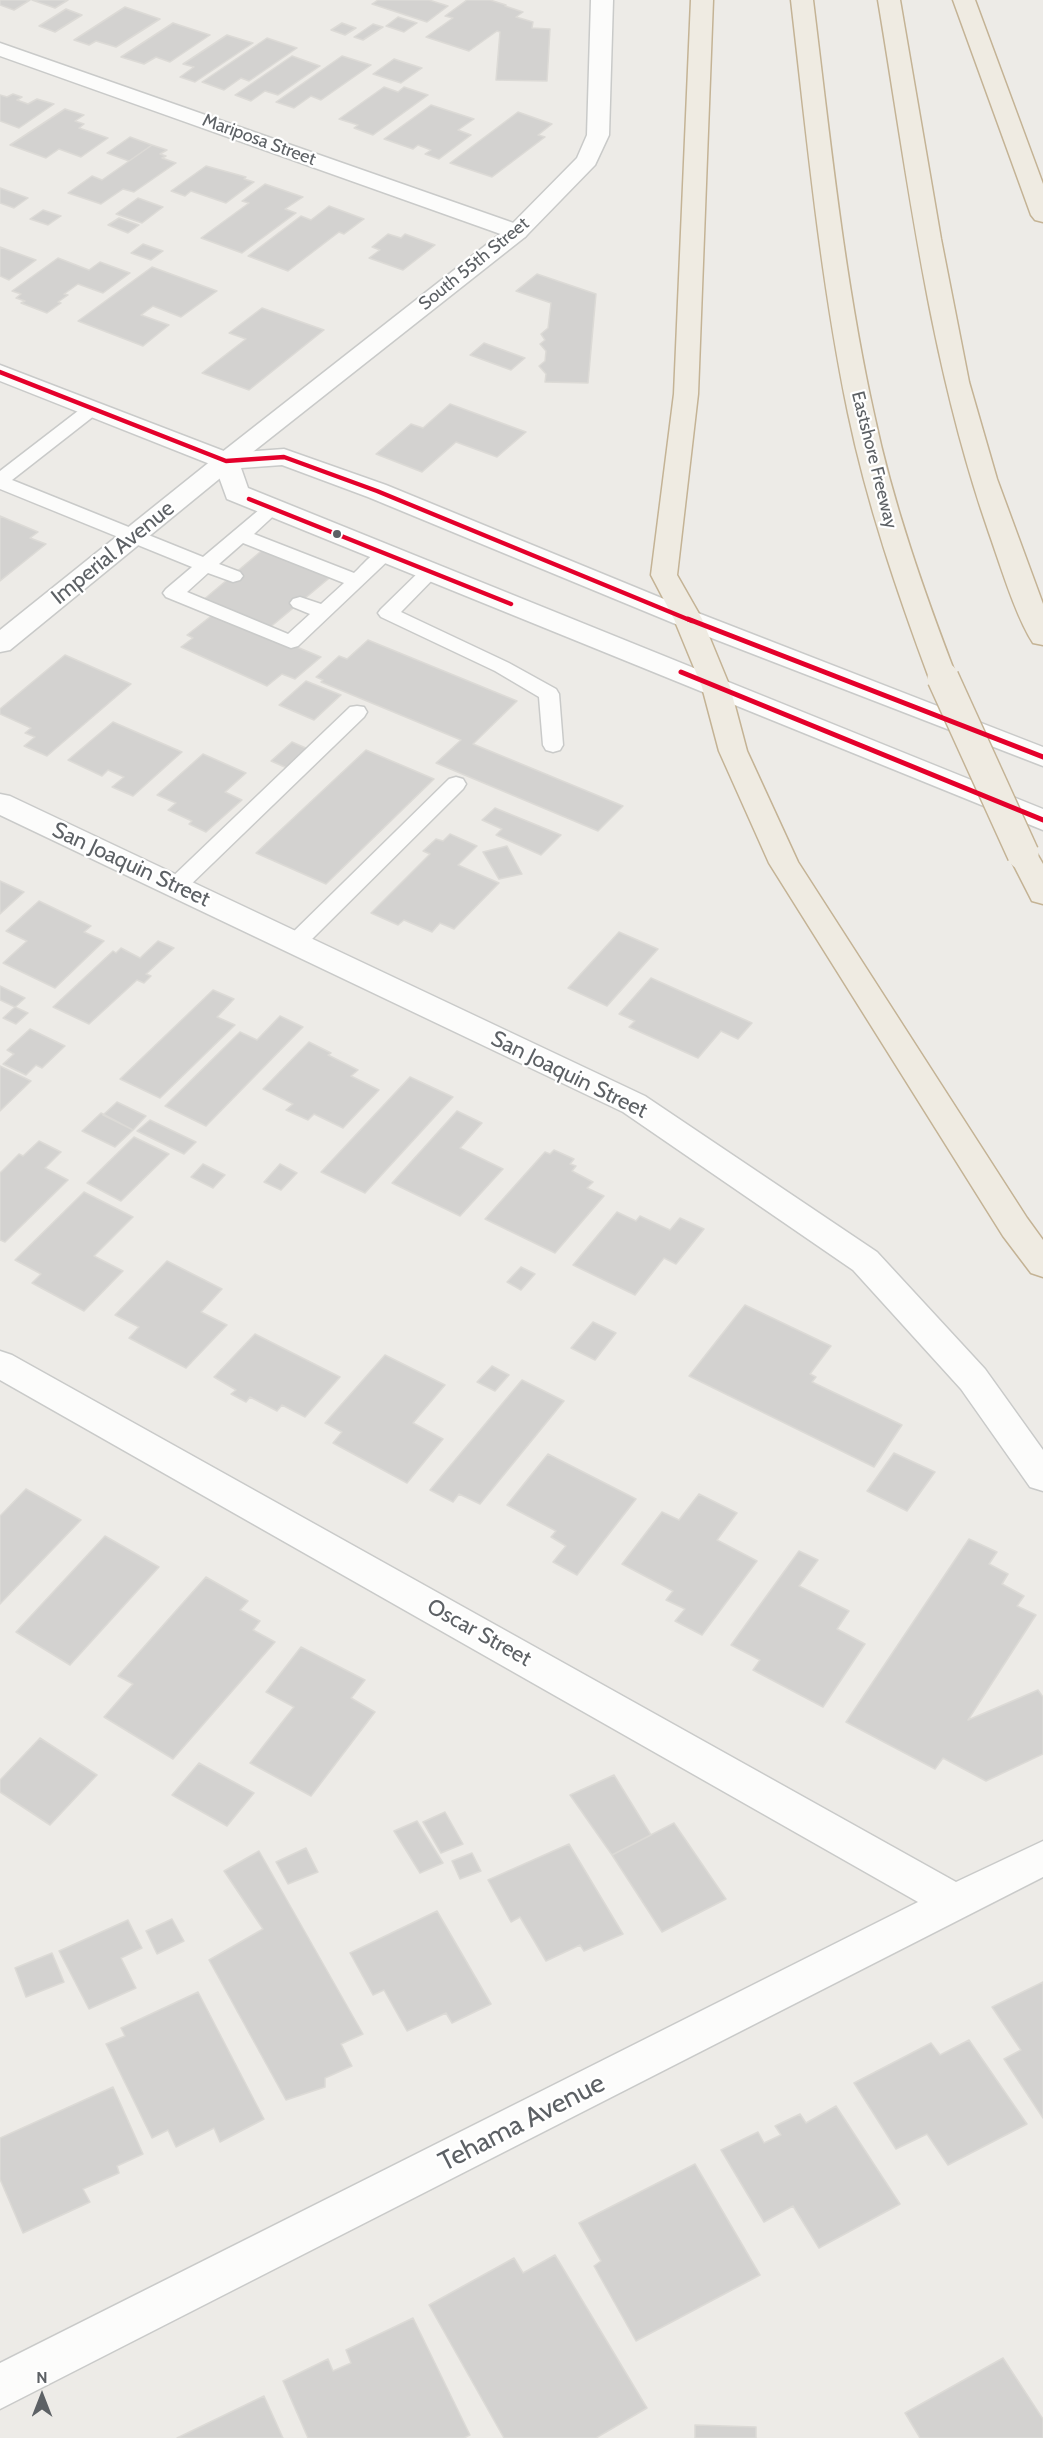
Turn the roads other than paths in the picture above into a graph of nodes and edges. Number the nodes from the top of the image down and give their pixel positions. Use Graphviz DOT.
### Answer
graph roads {
  1 [pos="602,0"];
  2 [pos="702,0"];
  3 [pos="801,0"];
  4 [pos="889,0"];
  5 [pos="964,0"];
  6 [pos="0,49"];
  7 [pos="1043,214"];
  8 [pos="517,232"];
  9 [pos="0,372"];
  10 [pos="93,408"];
  11 [pos="226,461"];
  12 [pos="0,481"];
  13 [pos="273,508"];
  14 [pos="241,536"];
  15 [pos="132,537"];
  16 [pos="385,554"];
  17 [pos="206,565"];
  18 [pos="431,572"];
  19 [pos="233,576"];
  20 [pos="357,581"];
  21 [pos="300,603"];
  22 [pos="324,612"];
  23 [pos="688,619"];
  24 [pos="1043,637"];
  25 [pos="0,644"];
  26 [pos="717,687"];
  27 [pos="357,712"];
  28 [pos="553,745"];
  29 [pos="1043,757"];
  30 [pos="456,784"];
  31 [pos="0,803"];
  32 [pos="1043,820"];
  33 [pos="176,886"];
  34 [pos="1043,894"];
  35 [pos="295,943"];
  36 [pos="1043,1264"];
  37 [pos="0,1364"];
  38 [pos="1043,1477"];
  39 [pos="1043,1858"];
  40 [pos="957,1903"];
  41 [pos="0,2387"];
  1 -- 8 [label="street, South 55th Street"];
  2 -- 23 [label="highway"];
  3 -- 34 [label="highway, Eastshore Freeway, bridge"];
  4 -- 24 [label="highway"];
  5 -- 7 [label="highway"];
  6 -- 8 [label="street, Mariposa Street"];
  8 -- 11 [label="street, South 55th Street"];
  9 -- 10 [label="street"];
  10 -- 11 [label="street"];
  10 -- 12 [label="lane"];
  11 -- 13 [label="street"];
  11 -- 15 [label="street, Imperial Avenue"];
  11 -- 23 [label="street"];
  12 -- 15 [label="lane"];
  13 -- 14 [label="lane"];
  13 -- 16 [label="street"];
  14 -- 17 [label="lane"];
  14 -- 20 [label="lane"];
  15 -- 17 [label="lane"];
  15 -- 25 [label="street, Imperial Avenue"];
  16 -- 18 [label="street"];
  16 -- 20 [label="lane"];
  17 -- 19 [label="lane"];
  17 -- 22 [label="lane"];
  18 -- 26 [label="street"];
  18 -- 28 [label="lane"];
  20 -- 22 [label="lane"];
  21 -- 22 [label="lane"];
  23 -- 26 [label="highway"];
  23 -- 29 [label="street"];
  26 -- 32 [label="street"];
  26 -- 36 [label="highway"];
  27 -- 33 [label="lane"];
  30 -- 35 [label="lane"];
  31 -- 33 [label="street, San Joaquin Street"];
  33 -- 35 [label="street, San Joaquin Street"];
  35 -- 38 [label="street, San Joaquin Street"];
  37 -- 40 [label="street, Oscar Street"];
  39 -- 40 [label="street, Tehama Avenue"];
  40 -- 41 [label="street, Tehama Avenue"];
}
